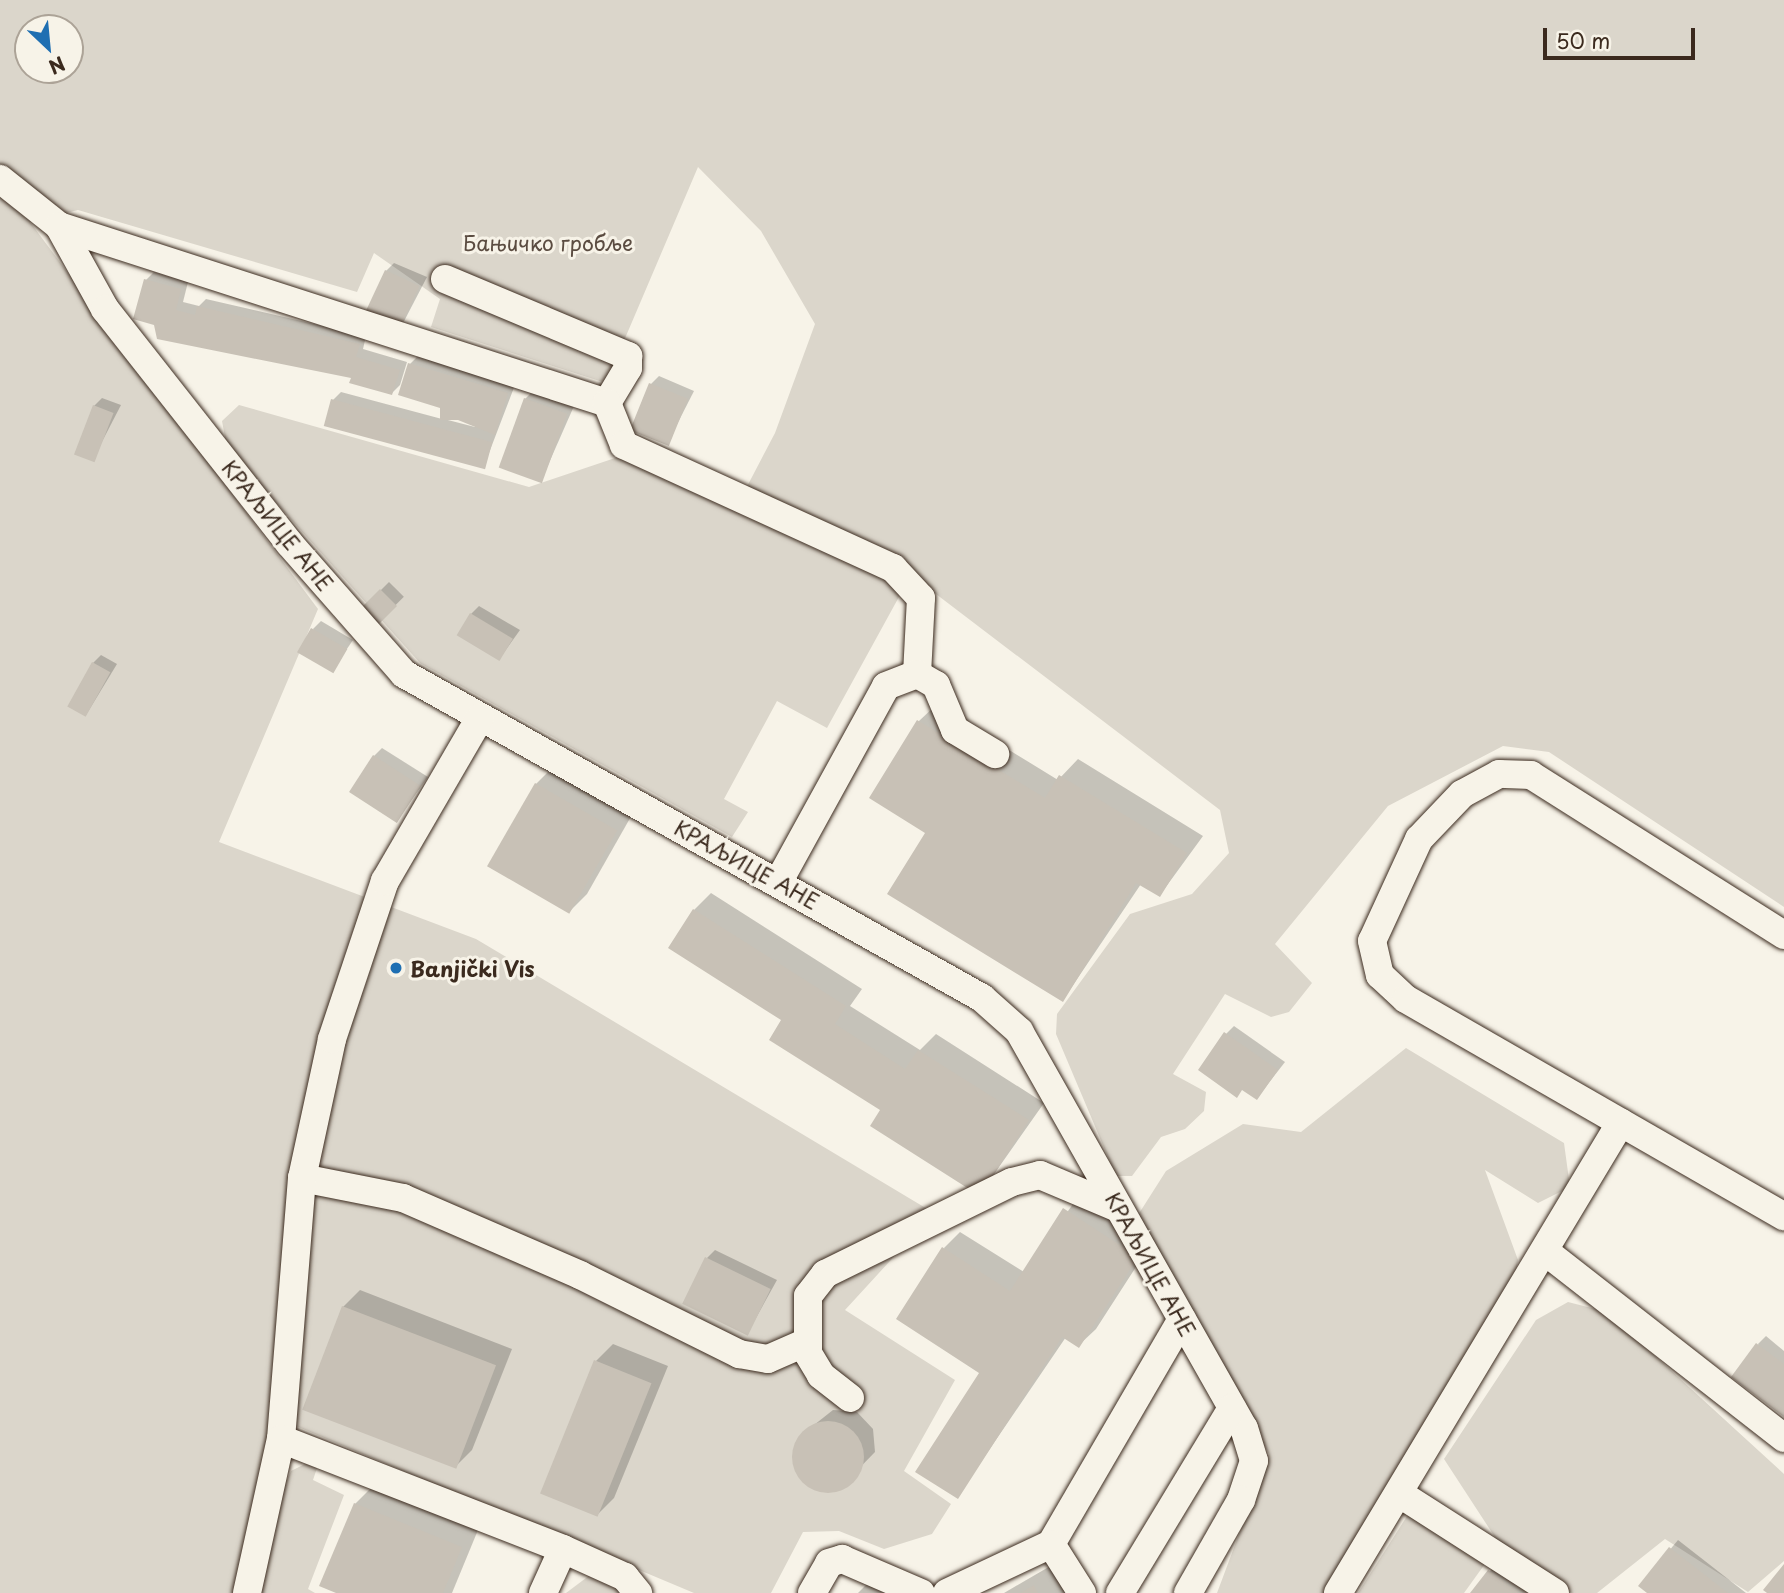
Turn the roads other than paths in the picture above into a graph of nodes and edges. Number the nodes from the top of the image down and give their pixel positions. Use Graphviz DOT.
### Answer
graph roads {
  1 [pos="0,179"];
  2 [pos="59,226"];
  3 [pos="445,279"];
  4 [pos="607,402"];
  5 [pos="917,674"];
  6 [pos="480,718"];
  7 [pos="995,754"];
  8 [pos="779,881"];
  9 [pos="1784,934"];
  10 [pos="1621,1122"];
  11 [pos="302,1178"];
  12 [pos="1118,1208"];
  13 [pos="1784,1216"];
  14 [pos="1546,1252"];
  15 [pos="1182,1319"];
  16 [pos="807,1342"];
  17 [pos="850,1398"];
  18 [pos="1233,1408"];
  19 [pos="1784,1438"];
  20 [pos="281,1439"];
  21 [pos="1400,1494"];
  22 [pos="1051,1544"];
  23 [pos="564,1549"];
  24 [pos="247,1593"];
  25 [pos="543,1593"];
  26 [pos="638,1593"];
  27 [pos="812,1593"];
  28 [pos="921,1593"];
  29 [pos="947,1593"];
  30 [pos="1082,1593"];
  31 [pos="1120,1593"];
  32 [pos="1188,1593"];
  33 [pos="1338,1593"];
  34 [pos="1555,1593"];
  1 -- 2 [label="street"];
  2 -- 4 [label="street"];
  2 -- 6 [label="street, КРАЉИЦЕ АНЕ"];
  3 -- 4 [label="street"];
  4 -- 5 [label="street"];
  5 -- 7 [label="street"];
  5 -- 8 [label="street"];
  6 -- 8 [label="street, КРАЉИЦЕ АНЕ"];
  6 -- 11 [label="street"];
  8 -- 12 [label="street, КРАЉИЦЕ АНЕ"];
  9 -- 10 [label="street"];
  10 -- 13 [label="street"];
  10 -- 14 [label="street"];
  11 -- 16 [label="street"];
  11 -- 20 [label="street"];
  12 -- 15 [label="street, КРАЉИЦЕ АНЕ"];
  12 -- 16 [label="street"];
  14 -- 19 [label="street"];
  14 -- 21 [label="street"];
  15 -- 18 [label="street, КРАЉИЦЕ АНЕ"];
  15 -- 22 [label="street"];
  16 -- 17 [label="street"];
  18 -- 31 [label="street"];
  18 -- 32 [label="street, КРАЉИЦЕ АНЕ"];
  20 -- 23 [label="street"];
  20 -- 24 [label="street"];
  21 -- 33 [label="street"];
  21 -- 34 [label="street"];
  22 -- 29 [label="street"];
  22 -- 30 [label="street"];
  23 -- 25 [label="street"];
  23 -- 26 [label="street"];
  27 -- 28 [label="street"];
}
